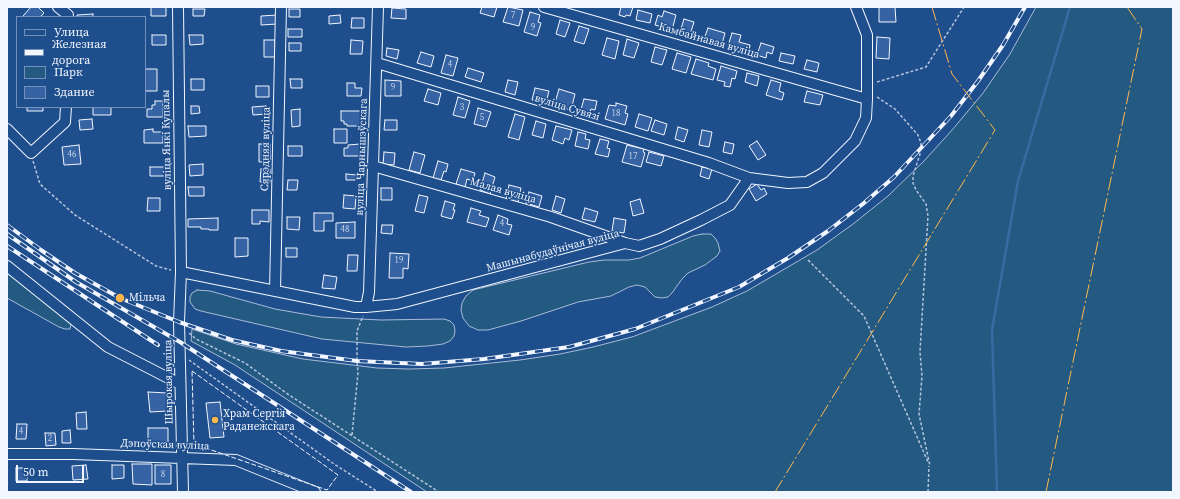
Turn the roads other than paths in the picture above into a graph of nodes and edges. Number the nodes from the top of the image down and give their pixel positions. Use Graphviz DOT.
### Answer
graph roads {
  1 [pos="58,7"];
  2 [pos="178,7"];
  3 [pos="281,7"];
  4 [pos="378,7"];
  5 [pos="544,7"];
  6 [pos="856,7"];
  7 [pos="68,13"];
  8 [pos="377,63"];
  9 [pos="867,99"];
  10 [pos="66,108"];
  11 [pos="7,129"];
  12 [pos="373,166"];
  13 [pos="749,178"];
  14 [pos="625,244"];
  15 [pos="7,266"];
  16 [pos="181,272"];
  17 [pos="275,291"];
  18 [pos="366,307"];
  19 [pos="180,384"];
  20 [pos="7,454"];
  21 [pos="183,458"];
  22 [pos="183,492"];
  23 [pos="315,492"];
  1 -- 7 [label="street"];
  2 -- 16 [label="street, вуліца Янкі Купалы"];
  3 -- 17 [label="street, Сярэдняя вуліца"];
  4 -- 8 [label="street, вуліца Чарнышэўскага"];
  5 -- 9 [label="street, Камбайнавая вуліца"];
  6 -- 9 [label="street"];
  8 -- 12 [label="street, вуліца Чарнышэўскага"];
  8 -- 13 [label="street, вуліца Сувязі"];
  9 -- 13 [label="street"];
  10 -- 11 [label="street"];
  12 -- 14 [label="street, Малая вуліца"];
  12 -- 18 [label="street, вуліца Чарнышэўскага"];
  13 -- 14 [label="street, Машынабудаўнічая вуліца"];
  14 -- 18 [label="street, Машынабудаўнічая вуліца"];
  15 -- 19 [label="street"];
  16 -- 17 [label="street, Машынабудаўнічая вуліца"];
  16 -- 19 [label="street, Шырокая вуліца"];
  17 -- 18 [label="street, Машынабудаўнічая вуліца"];
  19 -- 21 [label="street, Шырокая вуліца"];
  20 -- 21 [label="street, Дэпоўская вуліца"];
  21 -- 22 [label="street, Шырокая вуліца"];
  21 -- 23 [label="street, Дэпоўская вуліца"];
}
